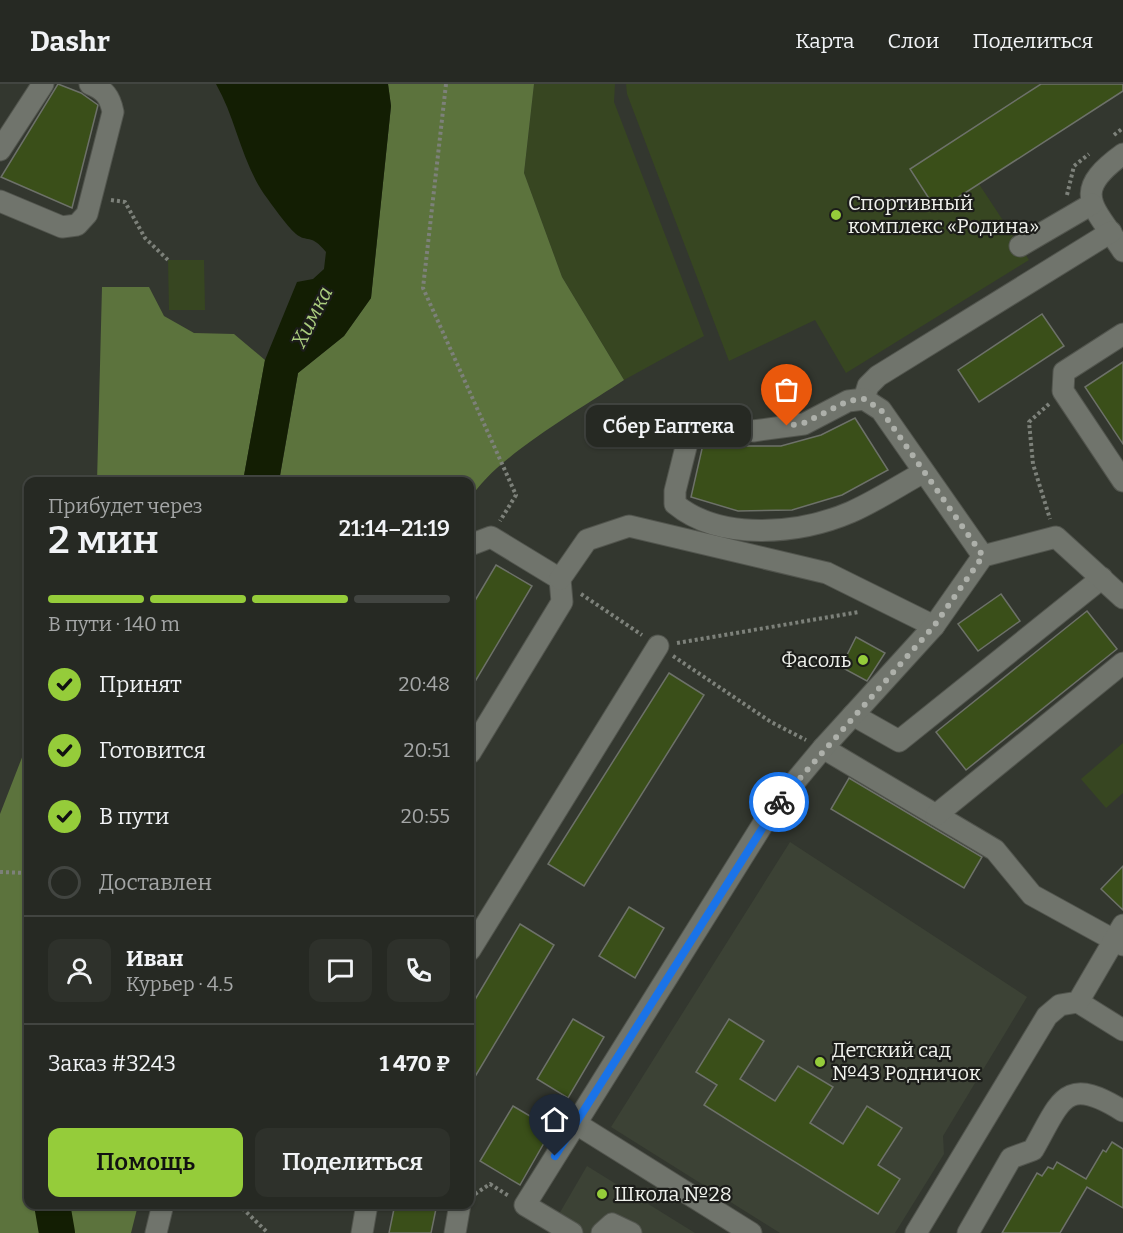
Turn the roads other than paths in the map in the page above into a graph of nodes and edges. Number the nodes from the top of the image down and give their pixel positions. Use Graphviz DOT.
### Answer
graph roads {
  1 [pos="42,84"];
  2 [pos="90,84"];
  3 [pos="0,150"];
  4 [pos="1123,154"];
  5 [pos="0,201"];
  6 [pos="1092,204"];
  7 [pos="1119,242"];
  8 [pos="1020,246"];
  9 [pos="1123,334"];
  10 [pos="864,399"];
  11 [pos="924,472"];
  12 [pos="1123,481"];
  13 [pos="474,543"];
  14 [pos="983,556"];
  15 [pos="1102,578"];
  16 [pos="560,579"];
  17 [pos="1123,598"];
  18 [pos="934,626"];
  19 [pos="658,646"];
  20 [pos="1123,663"];
  21 [pos="853,715"];
  22 [pos="474,746"];
  23 [pos="823,748"];
  24 [pos="936,815"];
  25 [pos="1120,937"];
  26 [pos="474,944"];
  27 [pos="1078,1002"];
  28 [pos="1123,1030"];
  29 [pos="1123,1111"];
  30 [pos="575,1123"];
  31 [pos="162,1209"];
  32 [pos="366,1209"];
  33 [pos="459,1209"];
  34 [pos="156,1233"];
  35 [pos="362,1233"];
  36 [pos="455,1233"];
  37 [pos="572,1233"];
  38 [pos="602,1233"];
  39 [pos="631,1233"];
  40 [pos="751,1233"];
  41 [pos="916,1233"];
  42 [pos="968,1233"];
  1 -- 3 [label="street"];
  2 -- 5 [label="street"];
  4 -- 6 [label="street"];
  6 -- 7 [label="street"];
  6 -- 8 [label="street"];
  7 -- 10 [label="street"];
  9 -- 12 [label="street"];
  10 -- 11 [label="street"];
  10 -- 11 [label="street"];
  11 -- 14 [label="street"];
  13 -- 16 [label="street"];
  14 -- 15 [label="street"];
  14 -- 18 [label="street"];
  15 -- 17 [label="street"];
  15 -- 21 [label="street"];
  16 -- 18 [label="street"];
  16 -- 22 [label="street"];
  18 -- 21 [label="street"];
  19 -- 26 [label="street"];
  20 -- 24 [label="street"];
  21 -- 23 [label="street"];
  23 -- 24 [label="street"];
  23 -- 30 [label="street"];
  24 -- 25 [label="street"];
  25 -- 27 [label="street"];
  27 -- 28 [label="street"];
  27 -- 41 [label="street"];
  29 -- 42 [label="street"];
  30 -- 37 [label="street"];
  30 -- 40 [label="street"];
  31 -- 34 [label="street"];
  32 -- 35 [label="street"];
  33 -- 36 [label="street"];
  38 -- 39 [label="street"];
}
